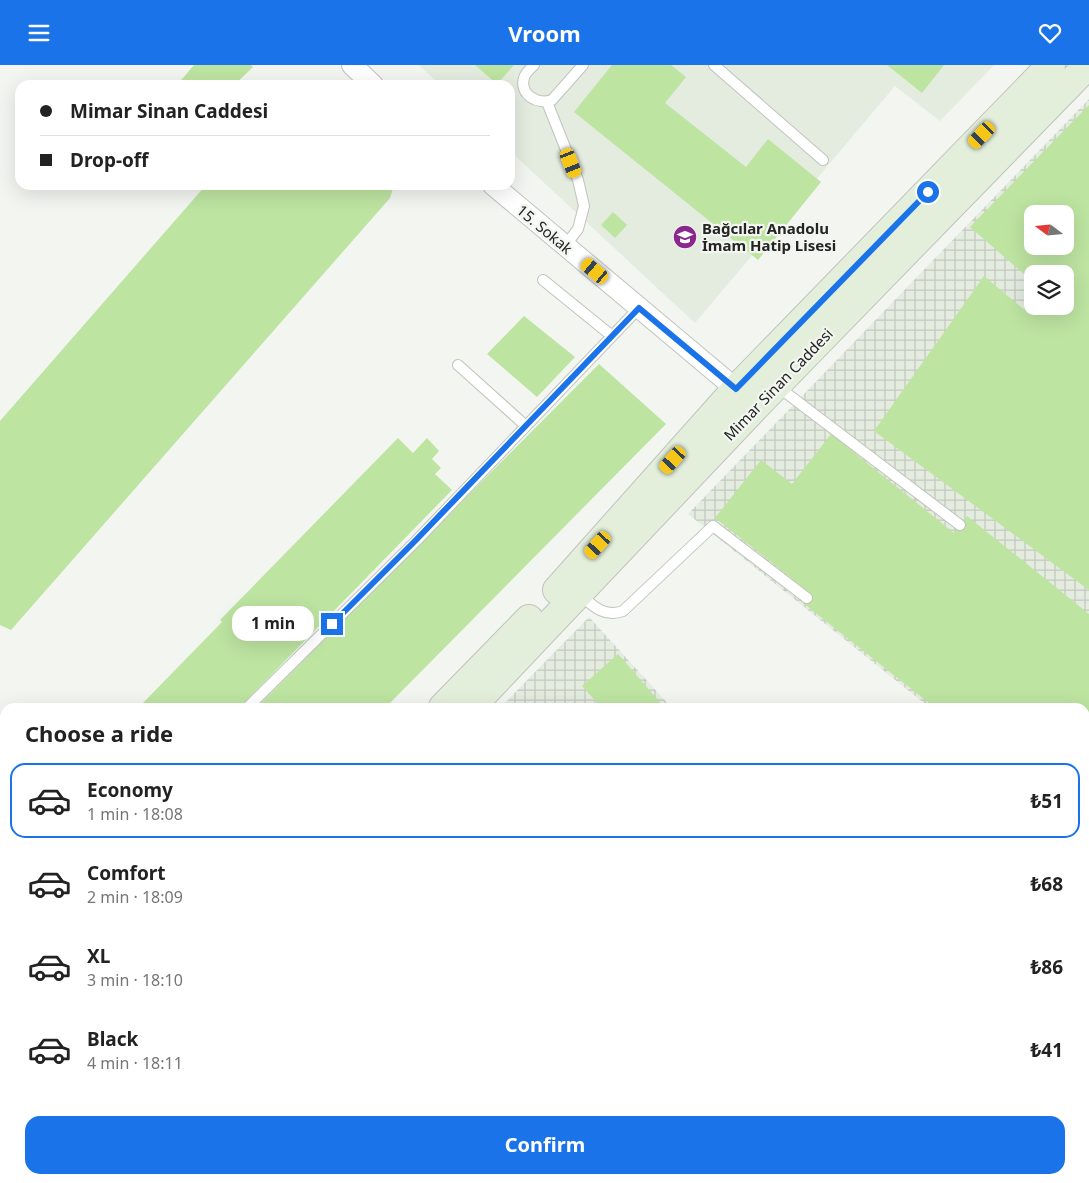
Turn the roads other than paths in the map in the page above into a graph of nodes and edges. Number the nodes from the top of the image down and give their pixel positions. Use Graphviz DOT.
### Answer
graph roads {
  1 [pos="352,65"];
  2 [pos="534,65"];
  3 [pos="583,65"];
  4 [pos="714,65"];
  5 [pos="1051,65"];
  6 [pos="1088,65"];
  7 [pos="368,80"];
  8 [pos="547,102"];
  9 [pos="822,159"];
  10 [pos="499,190"];
  11 [pos="565,246"];
  12 [pos="543,280"];
  13 [pos="639,308"];
  14 [pos="612,336"];
  15 [pos="458,365"];
  16 [pos="776,385"];
  17 [pos="736,389"];
  18 [pos="526,426"];
  19 [pos="960,525"];
  20 [pos="579,594"];
  21 [pos="807,597"];
  22 [pos="252,703"];
  23 [pos="447,703"];
  24 [pos="475,703"];
  1 -- 7 [label="street"];
  2 -- 8 [label="lane"];
  3 -- 8 [label="lane"];
  4 -- 9 [label="lane"];
  5 -- 17 [label="main road, Mimar Sinan Caddesi"];
  6 -- 16 [label="main road, Mimar Sinan Caddesi"];
  8 -- 11 [label="lane"];
  10 -- 11 [label="street, 15. Sokak"];
  11 -- 13 [label="street, 15. Sokak"];
  12 -- 14 [label="lane"];
  13 -- 14 [label="lane"];
  13 -- 17 [label="street, 15. Sokak"];
  14 -- 18 [label="lane"];
  15 -- 18 [label="lane"];
  16 -- 19 [label="lane"];
  16 -- 20 [label="main road, Mimar Sinan Caddesi"];
  17 -- 23 [label="main road, Mimar Sinan Caddesi"];
  18 -- 22 [label="lane"];
  20 -- 21 [label="lane"];
  20 -- 24 [label="main road, Mimar Sinan Caddesi"];
}
